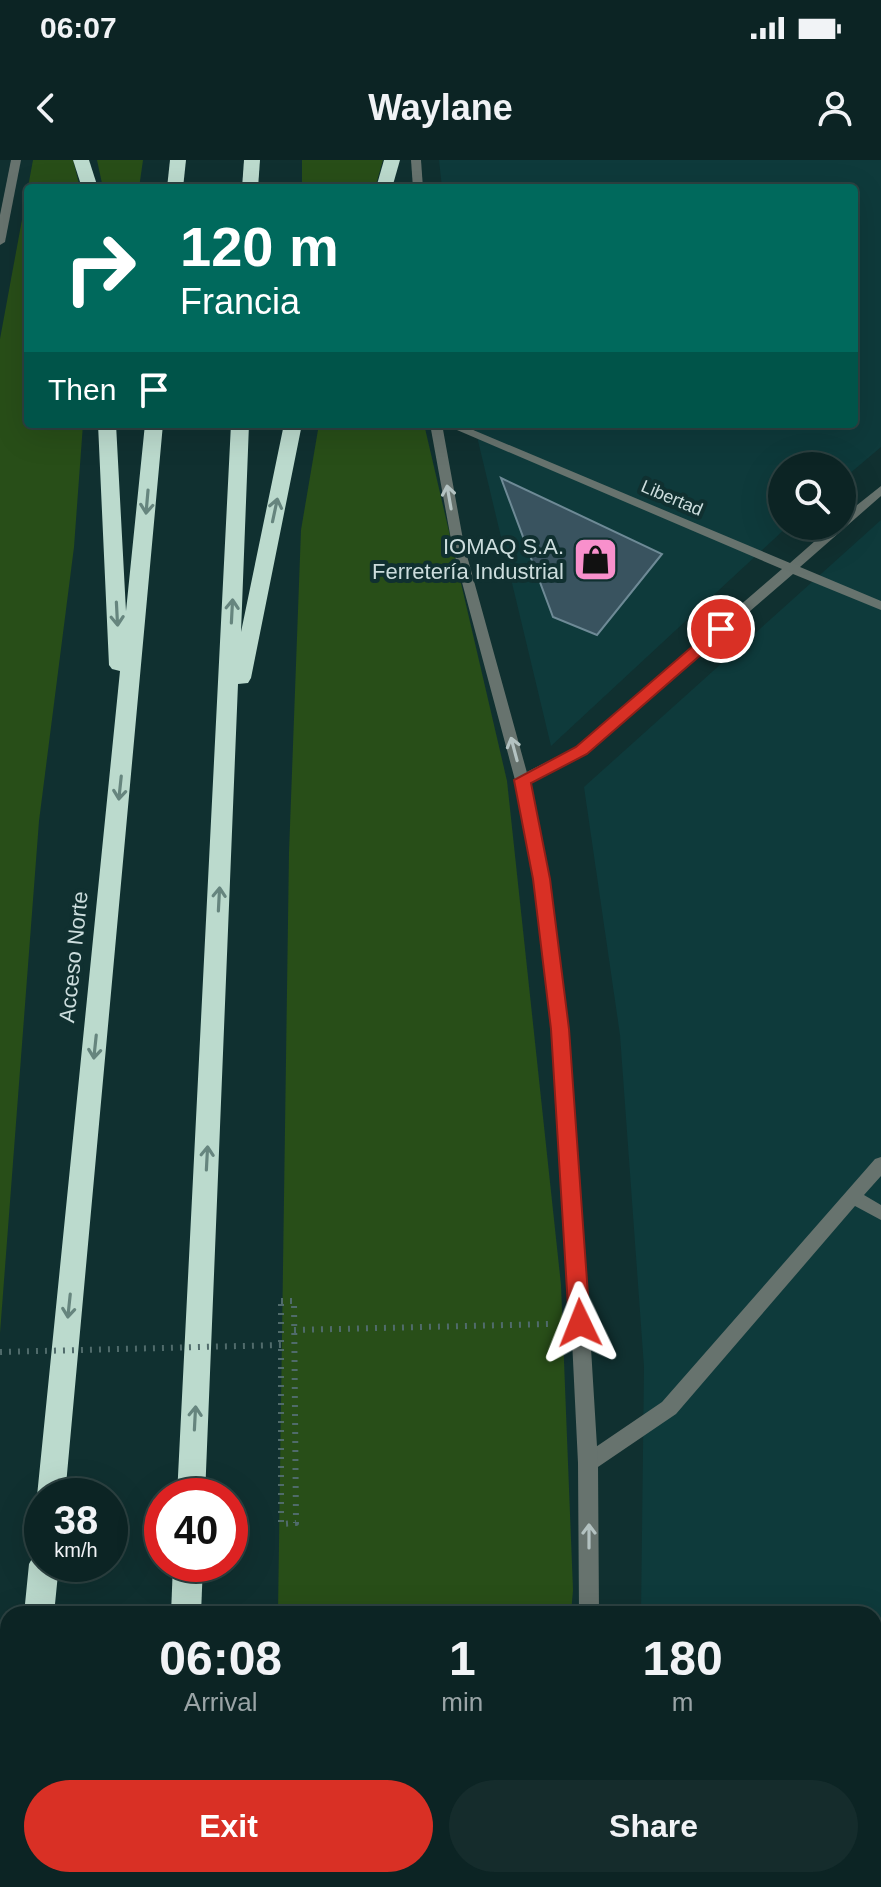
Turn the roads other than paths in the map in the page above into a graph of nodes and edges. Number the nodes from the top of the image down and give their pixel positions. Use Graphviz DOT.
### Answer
graph roads {
  1 [pos="16,160"];
  2 [pos="81,160"];
  3 [pos="178,160"];
  4 [pos="252,160"];
  5 [pos="392,160"];
  6 [pos="416,160"];
  7 [pos="89,184"];
  8 [pos="175,184"];
  9 [pos="250,184"];
  10 [pos="385,184"];
  11 [pos="418,184"];
  12 [pos="2,222"];
  13 [pos="0,242"];
  14 [pos="107,428"];
  15 [pos="154,428"];
  16 [pos="240,428"];
  17 [pos="292,428"];
  18 [pos="437,428"];
  19 [pos="458,428"];
  20 [pos="881,490"];
  21 [pos="856,512"];
  22 [pos="824,540"];
  23 [pos="791,568"];
  24 [pos="881,606"];
  25 [pos="226,751"];
  26 [pos="124,752"];
  27 [pos="522,780"];
  28 [pos="881,1164"];
  29 [pos="854,1197"];
  30 [pos="881,1213"];
  31 [pos="588,1463"];
  32 [pos="53,1478"];
  33 [pos="192,1478"];
  34 [pos="42,1582"];
  35 [pos="187,1582"];
  36 [pos="40,1606"];
  37 [pos="186,1606"];
  38 [pos="589,1606"];
  1 -- 12 [label="street"];
  2 -- 7 [label="highway"];
  3 -- 8 [label="highway"];
  4 -- 9 [label="highway"];
  5 -- 10 [label="highway"];
  6 -- 11 [label="street"];
  12 -- 13 [label="street"];
  14 -- 26 [label="highway, one-way"];
  15 -- 26 [label="highway, Acceso Norte, one-way"];
  25 -- 16 [label="highway, one-way"];
  25 -- 17 [label="highway, one-way"];
  27 -- 18 [label="street, one-way"];
  19 -- 23 [label="street, Libertad"];
  20 -- 21 [label="street"];
  22 -- 23 [label="street"];
  23 -- 24 [label="street, Libertad"];
  23 -- 27 [label="street"];
  33 -- 25 [label="highway, one-way"];
  26 -- 32 [label="highway, Acceso Norte, one-way"];
  27 -- 31 [label="street"];
  28 -- 29 [label="street"];
  29 -- 30 [label="street"];
  29 -- 31 [label="street"];
  38 -- 31 [label="street, one-way"];
  34 -- 36 [label="highway"];
  35 -- 37 [label="highway"];
}
